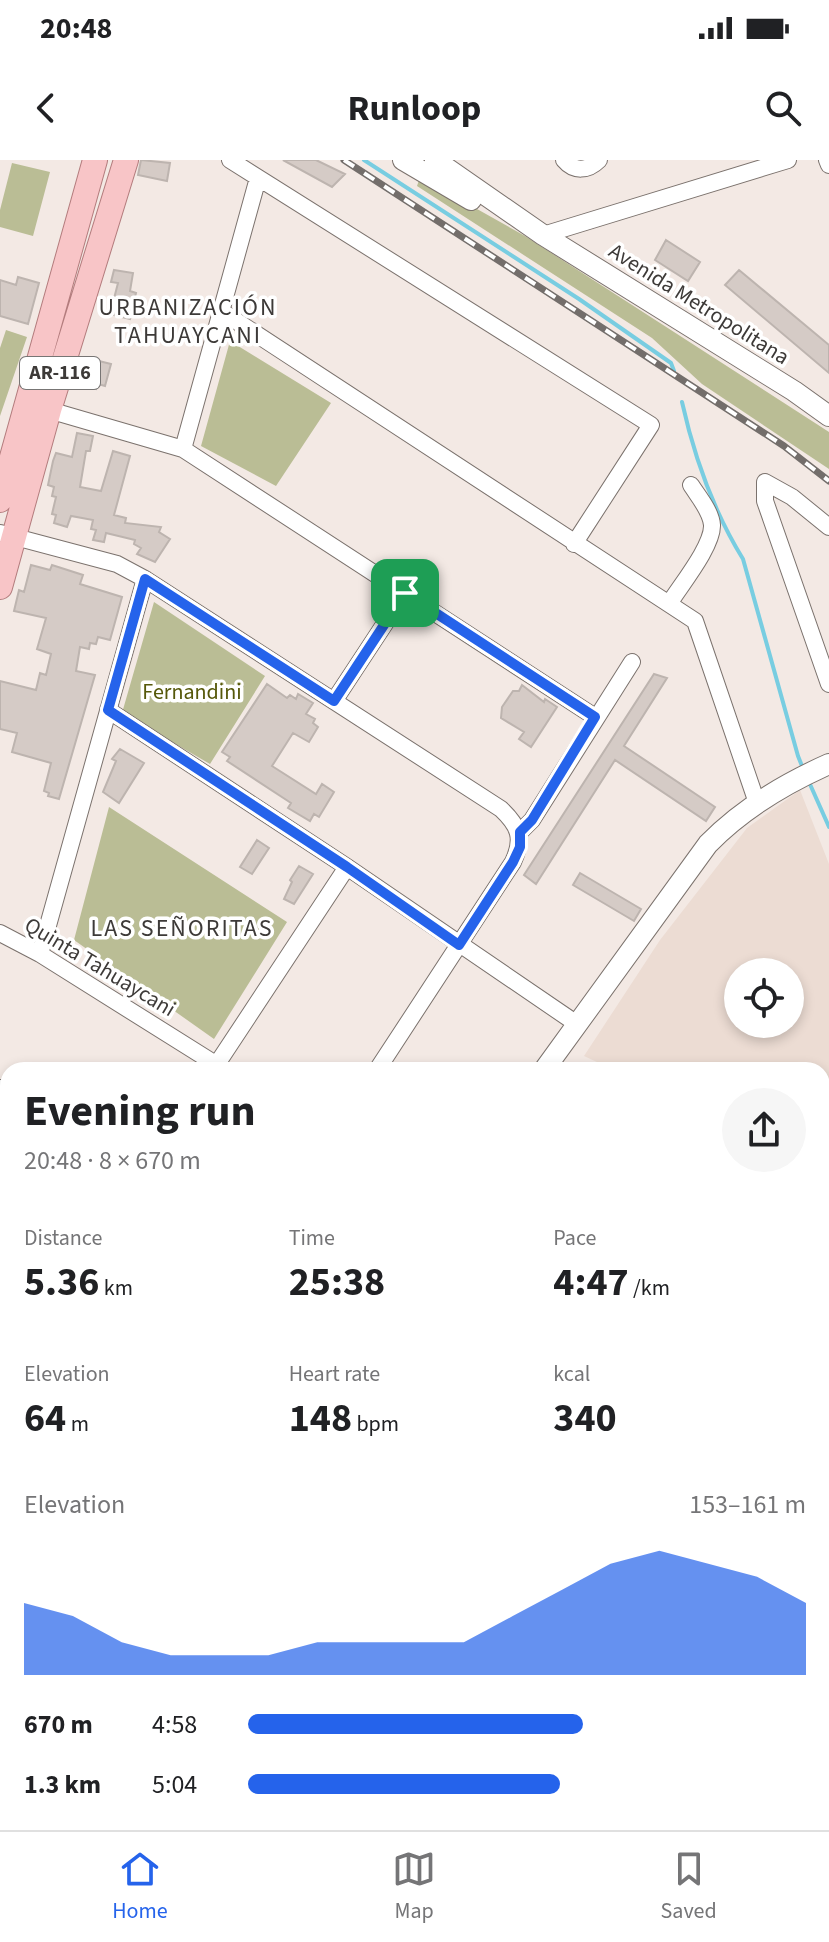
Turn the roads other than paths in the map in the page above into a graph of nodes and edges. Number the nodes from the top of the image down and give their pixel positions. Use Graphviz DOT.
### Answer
graph roads {
  1 [pos="230,160"];
  2 [pos="403,160"];
  3 [pos="435,160"];
  4 [pos="564,160"];
  5 [pos="599,160"];
  6 [pos="788,160"];
  7 [pos="92,161"];
  8 [pos="124,167"];
  9 [pos="258,178"];
  10 [pos="543,235"];
  11 [pos="221,311"];
  12 [pos="38,407"];
  13 [pos="829,416"];
  14 [pos="183,449"];
  15 [pos="691,485"];
  16 [pos="0,500"];
  17 [pos="829,527"];
  18 [pos="7,535"];
  19 [pos="574,544"];
  20 [pos="145,579"];
  21 [pos="0,587"];
  22 [pos="405,593"];
  23 [pos="669,604"];
  24 [pos="632,662"];
  25 [pos="829,684"];
  26 [pos="334,701"];
  27 [pos="108,710"];
  28 [pos="595,717"];
  29 [pos="814,771"];
  30 [pos="757,803"];
  31 [pos="520,832"];
  32 [pos="347,867"];
  33 [pos="0,933"];
  34 [pos="459,945"];
  35 [pos="40,954"];
  36 [pos="577,1024"];
  37 [pos="207,1062"];
  38 [pos="218,1062"];
  39 [pos="382,1062"];
  40 [pos="550,1062"];
  1 -- 9 [label="street"];
  2 -- 10 [label="street, Avenida Metropolitana"];
  3 -- 10 [label="street, Avenida Metropolitana"];
  4 -- 5 [label="street"];
  6 -- 10 [label="street"];
  7 -- 8 [label="street"];
  7 -- 12 [label="main road, AR-116"];
  8 -- 12 [label="main road, AR-116"];
  9 -- 11 [label="street"];
  9 -- 19 [label="street"];
  10 -- 13 [label="street, Avenida Metropolitana"];
  11 -- 14 [label="street"];
  11 -- 19 [label="street"];
  12 -- 14 [label="street"];
  12 -- 16 [label="main road, AR-116"];
  12 -- 18 [label="main road, AR-116"];
  14 -- 22 [label="street"];
  15 -- 23 [label="street"];
  17 -- 25 [label="street"];
  18 -- 20 [label="street"];
  18 -- 21 [label="main road, AR-116"];
  19 -- 23 [label="street"];
  20 -- 26 [label="street"];
  20 -- 27 [label="street"];
  22 -- 26 [label="street"];
  22 -- 28 [label="street"];
  23 -- 30 [label="street"];
  24 -- 28 [label="street"];
  26 -- 31 [label="street"];
  27 -- 32 [label="street"];
  27 -- 35 [label="street"];
  28 -- 31 [label="street"];
  29 -- 30 [label="street"];
  30 -- 36 [label="street"];
  31 -- 34 [label="street"];
  32 -- 34 [label="street"];
  32 -- 38 [label="street"];
  33 -- 35 [label="street, Quinta Tahuaycani"];
  34 -- 36 [label="street"];
  34 -- 39 [label="street"];
  35 -- 37 [label="street, Quinta Tahuaycani"];
  36 -- 40 [label="street"];
}
